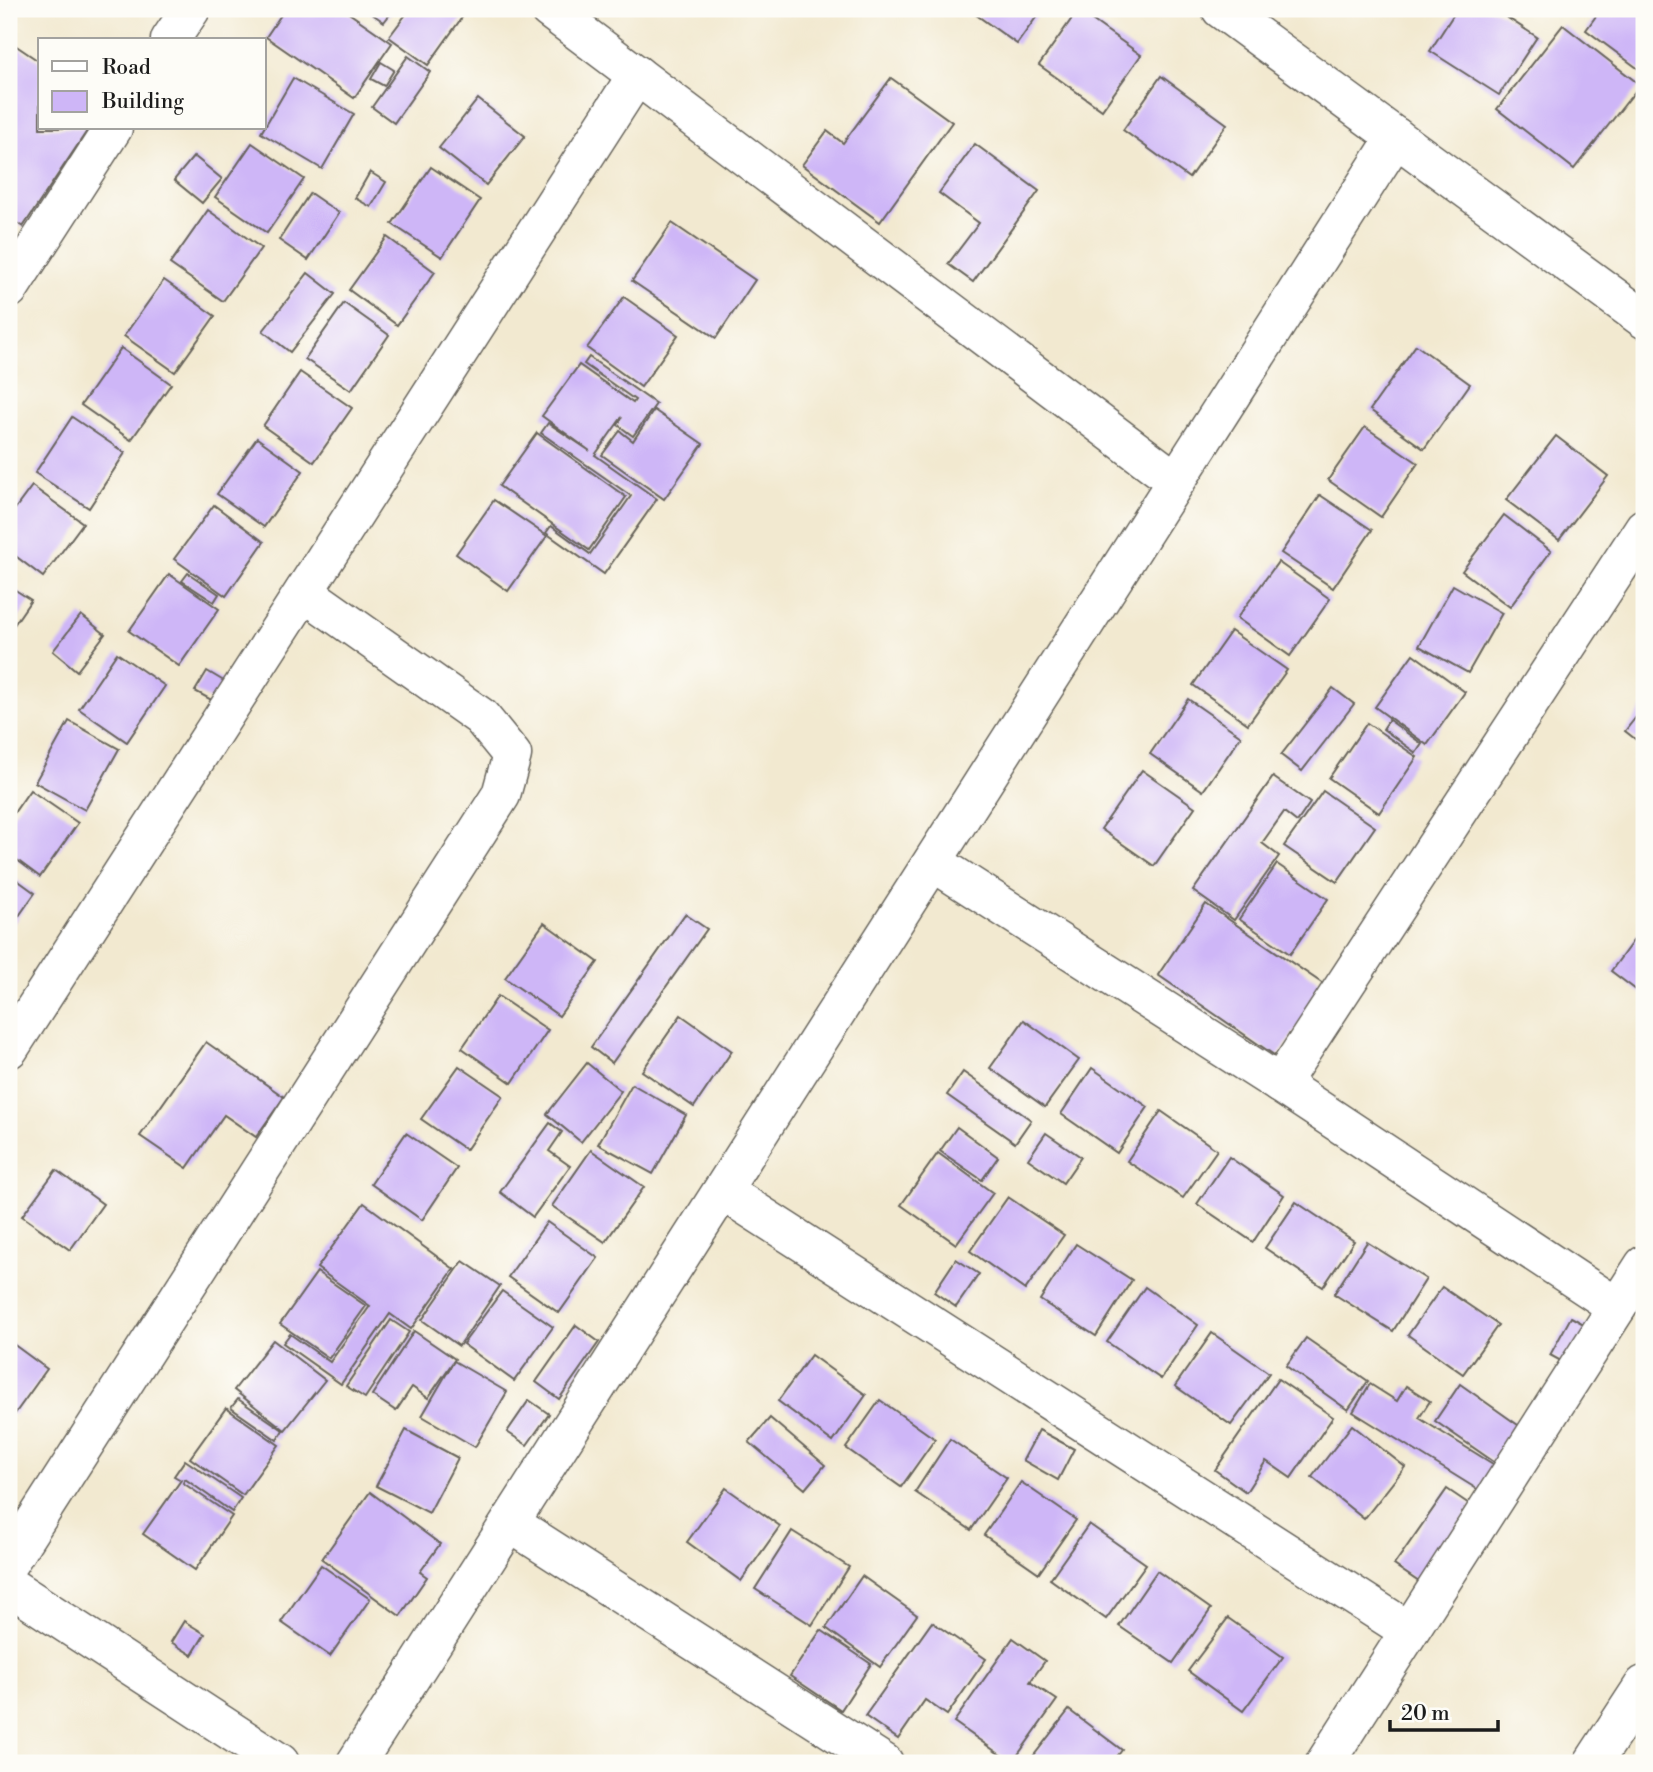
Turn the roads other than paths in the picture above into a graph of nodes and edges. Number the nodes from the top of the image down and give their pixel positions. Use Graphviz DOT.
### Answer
graph roads {
  1 [pos="191,9"];
  2 [pos="548,9"];
  3 [pos="1231,12"];
  4 [pos="171,38"];
  5 [pos="637,75"];
  6 [pos="112,130"];
  7 [pos="1396,137"];
  8 [pos="14,270"];
  9 [pos="1644,319"];
  10 [pos="1176,481"];
  11 [pos="1644,528"];
  12 [pos="304,592"];
  13 [pos="933,862"];
  14 [pos="9,1049"];
  15 [pos="1280,1084"];
  16 [pos="723,1191"];
  17 [pos="1644,1265"];
  18 [pos="1618,1307"];
  19 [pos="510,1523"];
  20 [pos="9,1563"];
  21 [pos="9,1586"];
  22 [pos="1409,1631"];
  23 [pos="1644,1685"];
  24 [pos="859,1757"];
  25 [pos="280,1763"];
  26 [pos="356,1763"];
  27 [pos="1325,1763"];
  28 [pos="1593,1763"];
  1 -- 4 [label="street"];
  2 -- 5 [label="street"];
  3 -- 7 [label="street"];
  5 -- 10 [label="street"];
  5 -- 12 [label="street"];
  6 -- 8 [label="street"];
  7 -- 9 [label="street"];
  7 -- 10 [label="street"];
  10 -- 13 [label="street"];
  11 -- 15 [label="street"];
  12 -- 14 [label="street"];
  12 -- 20 [label="street"];
  13 -- 15 [label="street"];
  13 -- 16 [label="street"];
  15 -- 18 [label="street"];
  16 -- 19 [label="street"];
  16 -- 22 [label="street"];
  17 -- 18 [label="street"];
  18 -- 22 [label="street"];
  19 -- 24 [label="street"];
  19 -- 26 [label="street"];
  21 -- 25 [label="street"];
  22 -- 27 [label="street"];
  23 -- 28 [label="street"];
}
